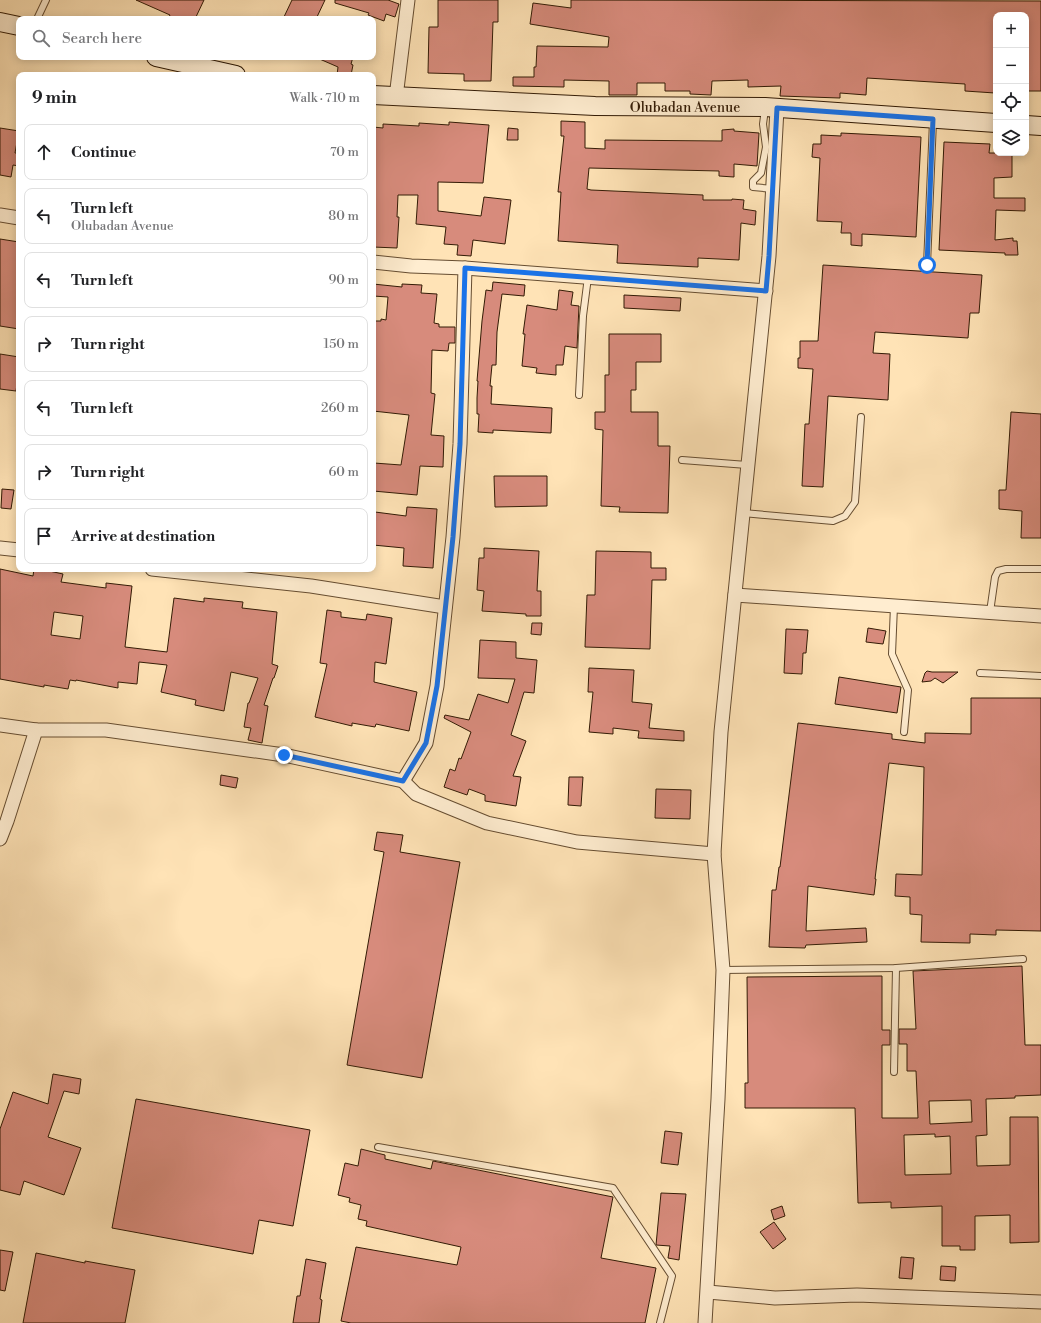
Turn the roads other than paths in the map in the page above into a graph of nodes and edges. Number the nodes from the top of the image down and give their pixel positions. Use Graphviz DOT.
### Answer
graph roads {
  1 [pos="46,0"];
  2 [pos="408,0"];
  3 [pos="38,16"];
  4 [pos="0,22"];
  5 [pos="16,25"];
  6 [pos="169,60"];
  7 [pos="223,72"];
  8 [pos="376,95"];
  9 [pos="396,97"];
  10 [pos="771,108"];
  11 [pos="933,119"];
  12 [pos="993,124"];
  13 [pos="1029,126"];
  14 [pos="1041,126"];
  15 [pos="770,148"];
  16 [pos="772,189"];
  17 [pos="0,215"];
  18 [pos="16,218"];
  19 [pos="376,262"];
  20 [pos="927,265"];
  21 [pos="465,268"];
  22 [pos="588,277"];
  23 [pos="766,291"];
  24 [pos="579,395"];
  25 [pos="861,417"];
  26 [pos="682,460"];
  27 [pos="747,465"];
  28 [pos="743,513"];
  29 [pos="0,548"];
  30 [pos="16,549"];
  31 [pos="1041,569"];
  32 [pos="180,572"];
  33 [pos="735,595"];
  34 [pos="894,606"];
  35 [pos="445,607"];
  36 [pos="990,612"];
  37 [pos="1041,616"];
  38 [pos="980,673"];
  39 [pos="1041,676"];
  40 [pos="0,725"];
  41 [pos="36,730"];
  42 [pos="904,732"];
  43 [pos="403,781"];
  44 [pos="0,839"];
  45 [pos="714,854"];
  46 [pos="1023,959"];
  47 [pos="896,968"];
  48 [pos="723,970"];
  49 [pos="894,1072"];
  50 [pos="378,1147"];
  51 [pos="708,1292"];
  52 [pos="1041,1302"];
  53 [pos="660,1323"];
  54 [pos="705,1323"];
  1 -- 3 [label="lane"];
  2 -- 9 [label="street"];
  4 -- 5 [label="street"];
  6 -- 7 [label="street"];
  8 -- 9 [label="street, Olubadan Avenue"];
  9 -- 10 [label="street, Olubadan Avenue"];
  10 -- 11 [label="street, Olubadan Avenue"];
  10 -- 15 [label="street"];
  11 -- 12 [label="street, Olubadan Avenue"];
  11 -- 20 [label="lane"];
  13 -- 14 [label="street"];
  15 -- 16 [label="street"];
  15 -- 16 [label="lane"];
  16 -- 23 [label="street"];
  17 -- 18 [label="street"];
  19 -- 21 [label="street"];
  21 -- 22 [label="street"];
  21 -- 35 [label="street"];
  22 -- 23 [label="street"];
  22 -- 24 [label="lane"];
  23 -- 27 [label="street"];
  25 -- 28 [label="lane"];
  26 -- 27 [label="lane"];
  27 -- 28 [label="street"];
  28 -- 33 [label="street"];
  29 -- 30 [label="street"];
  31 -- 36 [label="lane"];
  32 -- 35 [label="street"];
  33 -- 34 [label="street"];
  33 -- 45 [label="street"];
  34 -- 36 [label="street"];
  34 -- 42 [label="lane"];
  35 -- 43 [label="street"];
  36 -- 37 [label="street"];
  38 -- 39 [label="lane"];
  40 -- 41 [label="street"];
  41 -- 43 [label="street"];
  41 -- 44 [label="street"];
  43 -- 45 [label="street"];
  45 -- 48 [label="street"];
  46 -- 47 [label="lane"];
  47 -- 48 [label="lane"];
  47 -- 49 [label="lane"];
  48 -- 51 [label="street"];
  50 -- 53 [label="lane"];
  51 -- 52 [label="street"];
  51 -- 54 [label="street"];
}
